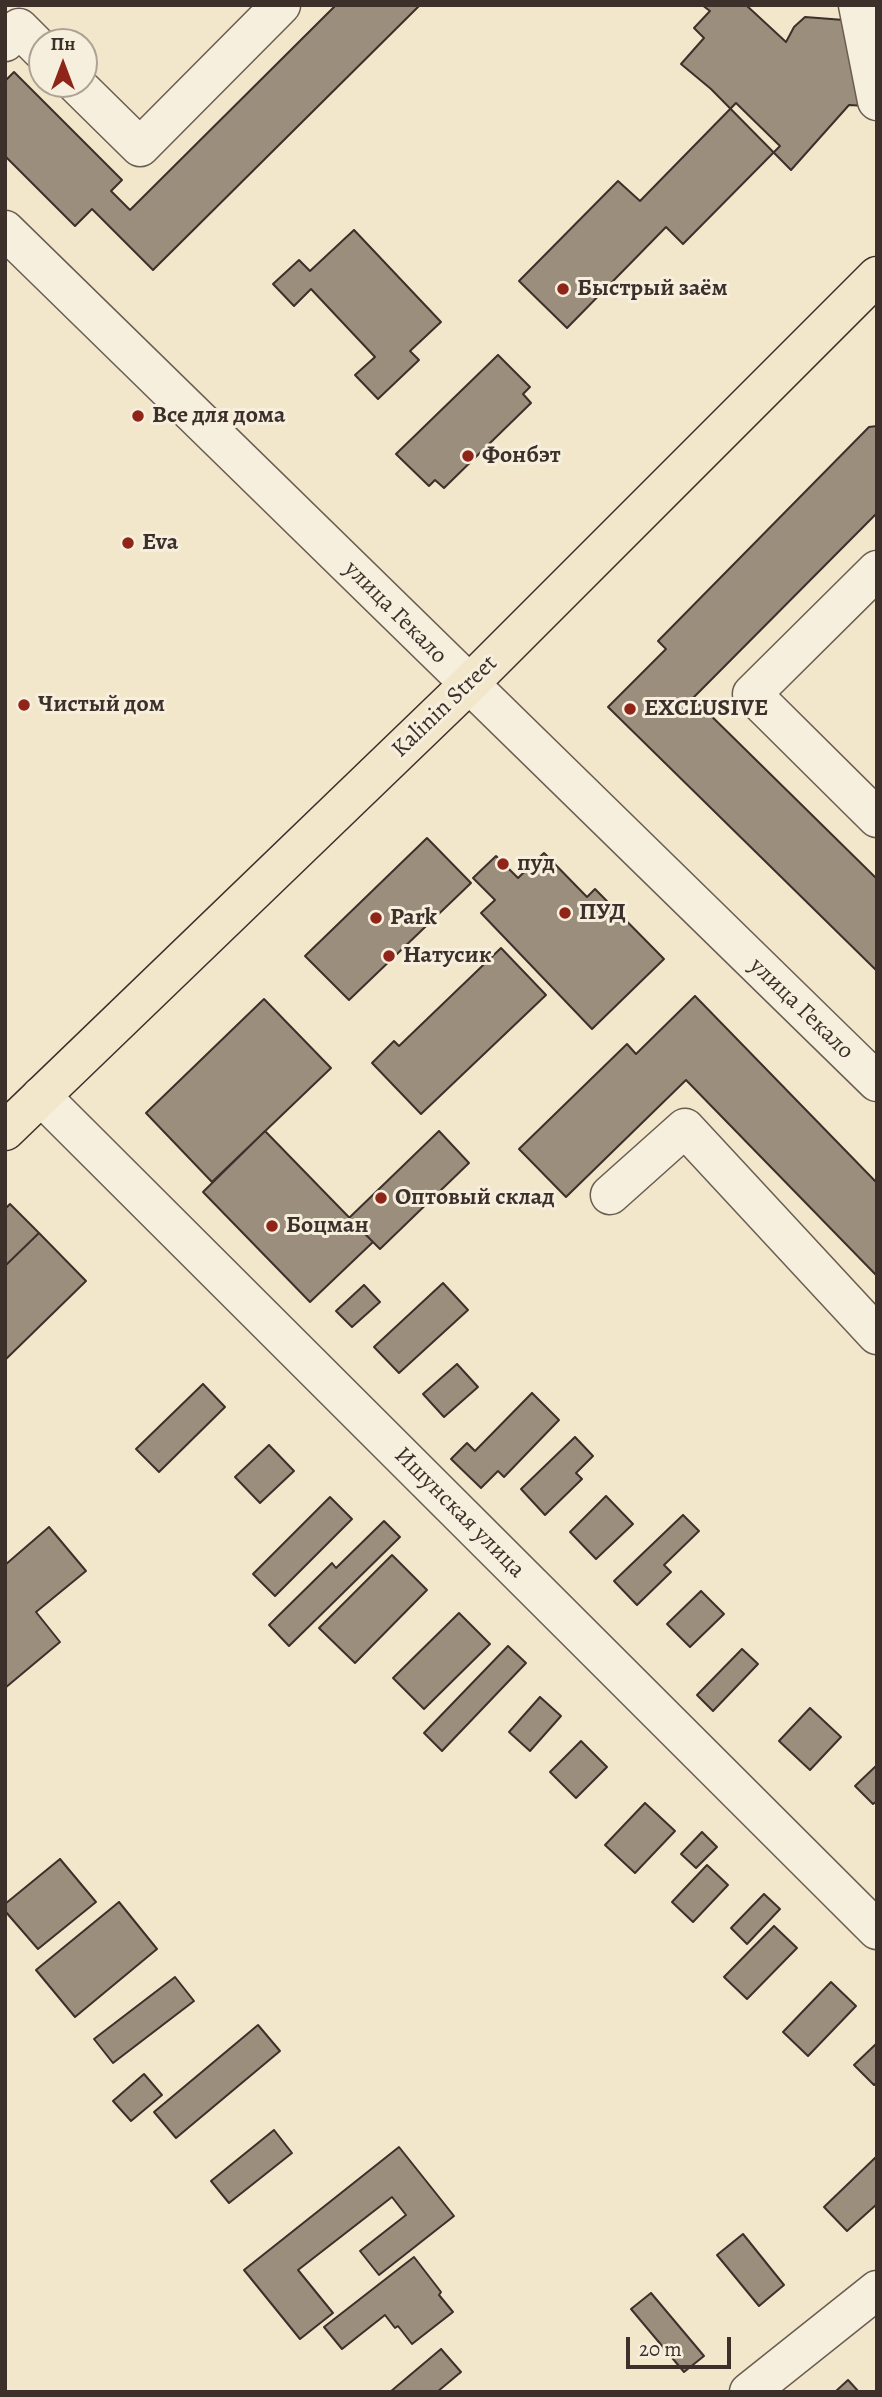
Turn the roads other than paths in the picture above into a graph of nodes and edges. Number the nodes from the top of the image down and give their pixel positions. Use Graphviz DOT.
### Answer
graph roads {
  1 [pos="281,5"];
  2 [pos="858,5"];
  3 [pos="28,37"];
  4 [pos="5,42"];
  5 [pos="90,98"];
  6 [pos="877,101"];
  7 [pos="5,230"];
  8 [pos="877,276"];
  9 [pos="877,570"];
  10 [pos="468,685"];
  11 [pos="877,818"];
  12 [pos="877,1082"];
  13 [pos="41,1096"];
  14 [pos="5,1131"];
  15 [pos="610,1195"];
  16 [pos="877,1335"];
  17 [pos="877,1930"];
  18 [pos="877,2290"];
  19 [pos="750,2392"];
  1 -- 5 [label="street"];
  2 -- 6 [label="street"];
  3 -- 4 [label="street"];
  7 -- 10 [label="street, улица Гекало"];
  8 -- 10 [label="main road, Kalinin Street"];
  9 -- 11 [label="street"];
  10 -- 12 [label="street, улица Гекало"];
  10 -- 13 [label="main road, Kalinin Street"];
  13 -- 14 [label="main road, Kalinin Street"];
  13 -- 17 [label="street, Ишунская улица"];
  15 -- 16 [label="street"];
  18 -- 19 [label="street"];
}
